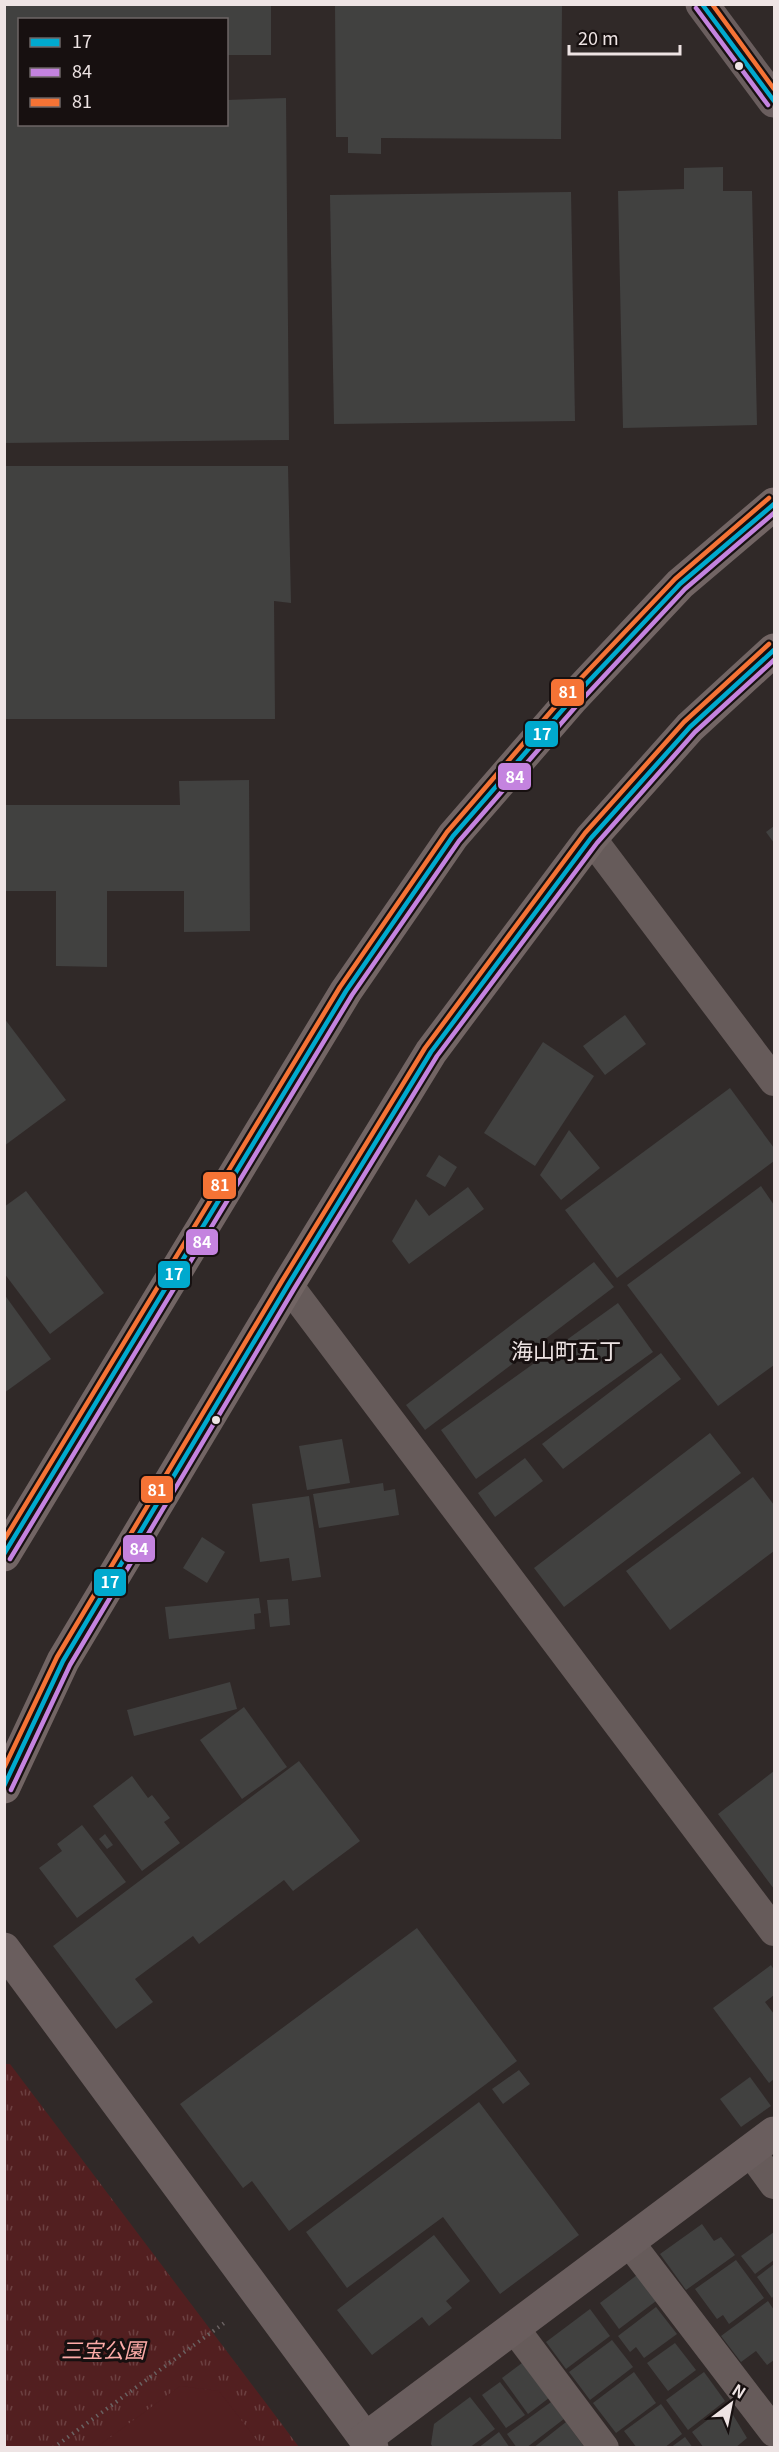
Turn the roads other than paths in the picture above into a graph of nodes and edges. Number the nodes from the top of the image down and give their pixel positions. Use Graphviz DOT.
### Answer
graph roads {
  1 [pos="702,4"];
  2 [pos="774,101"];
  3 [pos="774,504"];
  4 [pos="774,650"];
  5 [pos="591,838"];
  6 [pos="774,1081"];
  7 [pos="288,1285"];
  8 [pos="4,1555"];
  9 [pos="4,1787"];
  10 [pos="774,1931"];
  11 [pos="4,1949"];
  12 [pos="762,2142"];
  13 [pos="774,2184"];
  14 [pos="629,2242"];
  15 [pos="514,2328"];
  16 [pos="774,2432"];
  17 [pos="368,2443"];
  18 [pos="604,2448"];
  1 -- 2 [label="street"];
  3 -- 8 [label="main road"];
  4 -- 5 [label="main road"];
  5 -- 6 [label="street"];
  5 -- 7 [label="main road"];
  7 -- 9 [label="main road"];
  7 -- 10 [label="street"];
  11 -- 17 [label="street"];
  12 -- 13 [label="street"];
  12 -- 14 [label="street"];
  14 -- 15 [label="street"];
  14 -- 16 [label="street"];
  15 -- 17 [label="street"];
  15 -- 18 [label="street"];
}
